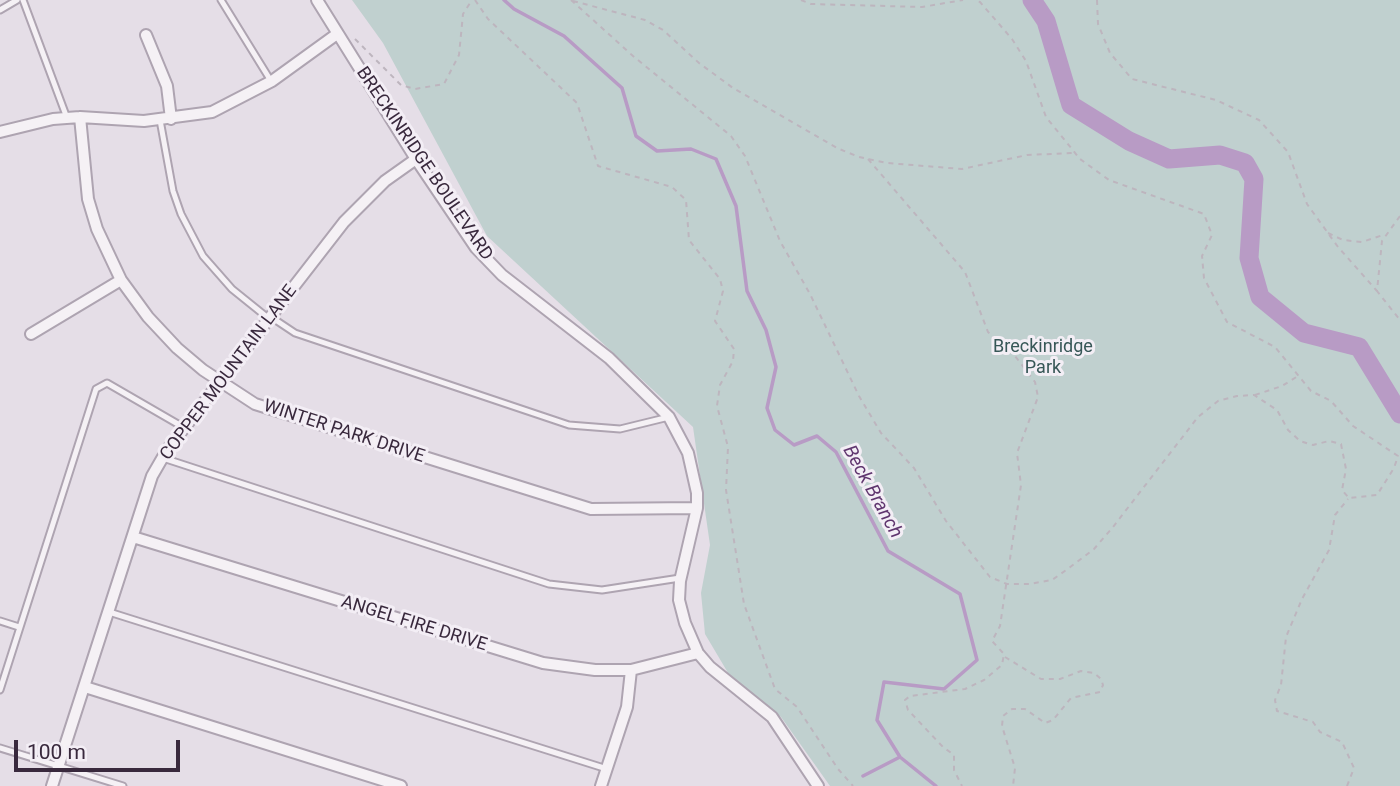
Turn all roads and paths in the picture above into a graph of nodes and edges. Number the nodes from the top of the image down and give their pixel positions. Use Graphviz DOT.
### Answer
graph roads {
  1 [pos="18,0"];
  2 [pos="23,0"];
  3 [pos="221,0"];
  4 [pos="317,0"];
  5 [pos="473,0"];
  6 [pos="571,0"];
  7 [pos="801,0"];
  8 [pos="836,0"];
  9 [pos="963,0"];
  10 [pos="974,0"];
  11 [pos="1097,0"];
  12 [pos="843,5"];
  13 [pos="0,10"];
  14 [pos="337,34"];
  15 [pos="146,35"];
  16 [pos="352,36"];
  17 [pos="272,81"];
  18 [pos="80,117"];
  19 [pos="67,118"];
  20 [pos="166,119"];
  21 [pos="0,132"];
  22 [pos="1076,153"];
  23 [pos="416,159"];
  24 [pos="868,159"];
  25 [pos="1400,216"];
  26 [pos="1327,232"];
  27 [pos="1385,234"];
  28 [pos="121,280"];
  29 [pos="1377,290"];
  30 [pos="270,318"];
  31 [pos="1400,320"];
  32 [pos="31,334"];
  33 [pos="1298,376"];
  34 [pos="219,380"];
  35 [pos="1254,395"];
  36 [pos="669,417"];
  37 [pos="184,428"];
  38 [pos="163,458"];
  39 [pos="1349,498"];
  40 [pos="697,508"];
  41 [pos="133,537"];
  42 [pos="680,578"];
  43 [pos="1007,584"];
  44 [pos="109,611"];
  45 [pos="0,621"];
  46 [pos="19,627"];
  47 [pos="698,653"];
  48 [pos="1004,657"];
  49 [pos="631,670"];
  50 [pos="85,687"];
  51 [pos="0,690"];
  52 [pos="0,748"];
  53 [pos="60,767"];
  54 [pos="607,769"];
  55 [pos="52,786"];
  56 [pos="123,786"];
  57 [pos="401,786"];
  58 [pos="601,786"];
  59 [pos="818,786"];
  60 [pos="853,786"];
  61 [pos="962,786"];
  62 [pos="1013,786"];
  63 [pos="1347,786"];
  1 -- 13 [label="lane"];
  2 -- 19 [label="lane"];
  3 -- 17 [label="lane"];
  4 -- 14 [label="street, BRECKINRIDGE BOULEVARD"];
  5 -- 16 [label="path"];
  5 -- 60 [label="path"];
  6 -- 24 [label="path"];
  6 -- 43 [label="path"];
  7 -- 12 [label="path"];
  8 -- 12 [label="path"];
  9 -- 12 [label="path"];
  10 -- 22 [label="path"];
  11 -- 26 [label="path"];
  14 -- 17 [label="street"];
  14 -- 23 [label="street, BRECKINRIDGE BOULEVARD"];
  15 -- 20 [label="street"];
  17 -- 20 [label="street"];
  18 -- 19 [label="street"];
  18 -- 20 [label="street"];
  18 -- 28 [label="street, WINTER PARK DRIVE"];
  19 -- 21 [label="street"];
  20 -- 30 [label="lane"];
  22 -- 24 [label="path"];
  22 -- 33 [label="path"];
  23 -- 30 [label="street, COPPER MOUNTAIN LANE"];
  23 -- 36 [label="street, BRECKINRIDGE BOULEVARD"];
  24 -- 43 [label="path"];
  25 -- 27 [label="path"];
  26 -- 27 [label="path"];
  26 -- 29 [label="path"];
  27 -- 29 [label="path"];
  28 -- 32 [label="street"];
  28 -- 34 [label="street, WINTER PARK DRIVE"];
  29 -- 31 [label="path"];
  30 -- 34 [label="street, COPPER MOUNTAIN LANE"];
  30 -- 36 [label="lane"];
  33 -- 35 [label="path"];
  33 -- 39 [label="path"];
  34 -- 37 [label="street, COPPER MOUNTAIN LANE"];
  34 -- 40 [label="street, WINTER PARK DRIVE"];
  35 -- 39 [label="path"];
  35 -- 43 [label="path"];
  36 -- 40 [label="street, BRECKINRIDGE BOULEVARD"];
  37 -- 38 [label="street, COPPER MOUNTAIN LANE"];
  37 -- 46 [label="lane"];
  38 -- 41 [label="street, COPPER MOUNTAIN LANE"];
  38 -- 42 [label="lane"];
  39 -- 63 [label="path"];
  40 -- 42 [label="street, BRECKINRIDGE BOULEVARD"];
  41 -- 44 [label="street, COPPER MOUNTAIN LANE"];
  41 -- 49 [label="street, ANGEL FIRE DRIVE"];
  42 -- 47 [label="street, BRECKINRIDGE BOULEVARD"];
  43 -- 48 [label="path"];
  44 -- 50 [label="street, COPPER MOUNTAIN LANE"];
  44 -- 54 [label="lane"];
  45 -- 46 [label="lane"];
  46 -- 51 [label="lane"];
  47 -- 49 [label="street, ANGEL FIRE DRIVE"];
  47 -- 59 [label="street, BRECKINRIDGE BOULEVARD"];
  48 -- 61 [label="path"];
  48 -- 62 [label="path"];
  49 -- 54 [label="street"];
  50 -- 53 [label="street, COPPER MOUNTAIN LANE"];
  50 -- 57 [label="street"];
  52 -- 53 [label="lane"];
  53 -- 55 [label="street, COPPER MOUNTAIN LANE"];
  53 -- 56 [label="lane"];
  54 -- 58 [label="street"];
}
